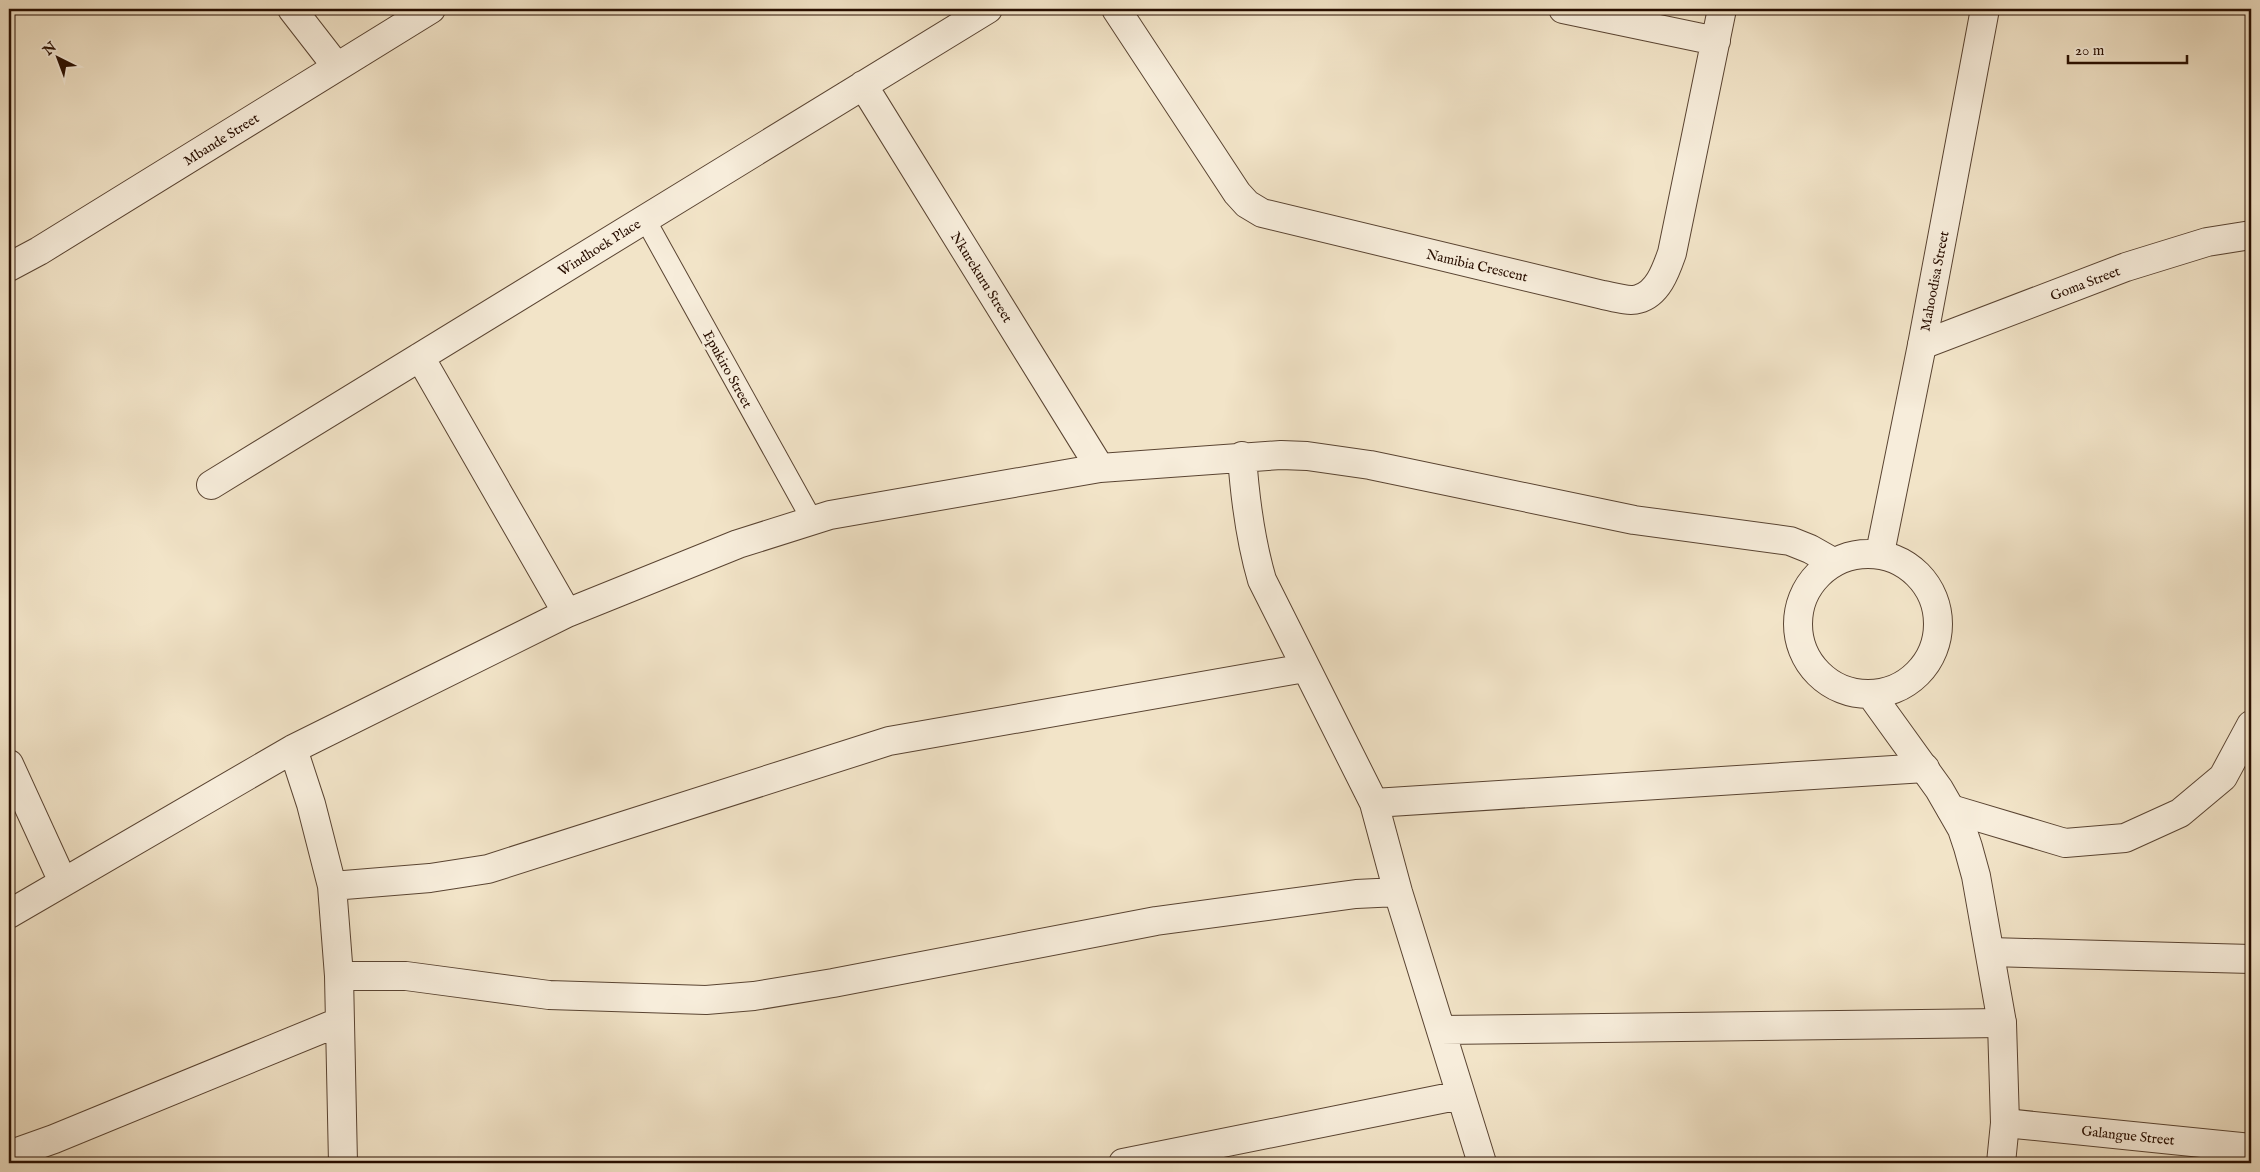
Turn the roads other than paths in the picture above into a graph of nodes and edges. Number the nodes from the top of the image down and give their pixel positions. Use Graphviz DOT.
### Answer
graph roads {
  1 [pos="292,9"];
  2 [pos="431,9"];
  3 [pos="988,9"];
  4 [pos="1116,9"];
  5 [pos="1563,9"];
  6 [pos="1722,9"];
  7 [pos="1985,9"];
  8 [pos="1716,41"];
  9 [pos="338,67"];
  10 [pos="863,85"];
  11 [pos="645,219"];
  12 [pos="2251,235"];
  13 [pos="9,267"];
  14 [pos="1922,345"];
  15 [pos="420,357"];
  16 [pos="1242,456"];
  17 [pos="1100,468"];
  18 [pos="211,486"];
  19 [pos="812,520"];
  20 [pos="1880,553"];
  21 [pos="1833,562"];
  22 [pos="567,613"];
  23 [pos="1305,668"];
  24 [pos="1872,696"];
  25 [pos="2251,725"];
  26 [pos="293,749"];
  27 [pos="9,764"];
  28 [pos="1926,768"];
  29 [pos="1374,803"];
  30 [pos="1951,808"];
  31 [pos="63,882"];
  32 [pos="332,886"];
  33 [pos="1398,892"];
  34 [pos="9,914"];
  35 [pos="1990,952"];
  36 [pos="2251,959"];
  37 [pos="339,976"];
  38 [pos="339,1022"];
  39 [pos="2002,1022"];
  40 [pos="1441,1030"];
  41 [pos="1461,1095"];
  42 [pos="2005,1123"];
  43 [pos="2251,1148"];
  44 [pos="9,1155"];
  45 [pos="343,1163"];
  46 [pos="1123,1163"];
  47 [pos="1482,1163"];
  48 [pos="2002,1163"];
  1 -- 9 [label="street"];
  2 -- 9 [label="street, Mbande Street"];
  3 -- 10 [label="street, Windhoek Place"];
  4 -- 8 [label="street, Namibia Crescent"];
  5 -- 8 [label="street"];
  6 -- 8 [label="street, Namibia Crescent"];
  7 -- 14 [label="street, Mahoodisa Street"];
  9 -- 13 [label="street, Mbande Street"];
  10 -- 11 [label="street, Windhoek Place"];
  10 -- 17 [label="street, Nkurekuru Street"];
  11 -- 15 [label="street, Windhoek Place"];
  11 -- 19 [label="lane, Epukiro Street"];
  12 -- 14 [label="street, Goma Street"];
  14 -- 20 [label="street, Mahoodisa Street"];
  15 -- 18 [label="street, Windhoek Place"];
  15 -- 22 [label="street"];
  16 -- 17 [label="street"];
  16 -- 21 [label="street"];
  16 -- 23 [label="street"];
  17 -- 19 [label="street"];
  19 -- 22 [label="street"];
  20 -- 21 [label="street"];
  20 -- 24 [label="street"];
  21 -- 24 [label="street"];
  22 -- 26 [label="street"];
  23 -- 29 [label="street"];
  23 -- 32 [label="street"];
  24 -- 28 [label="street"];
  25 -- 30 [label="street"];
  26 -- 31 [label="street"];
  26 -- 32 [label="street"];
  27 -- 31 [label="street"];
  28 -- 29 [label="street"];
  28 -- 30 [label="street"];
  29 -- 33 [label="street"];
  30 -- 35 [label="street"];
  31 -- 34 [label="street"];
  32 -- 37 [label="street"];
  33 -- 37 [label="street"];
  33 -- 40 [label="street"];
  35 -- 36 [label="street"];
  35 -- 39 [label="street"];
  37 -- 38 [label="street"];
  38 -- 44 [label="street"];
  38 -- 45 [label="street"];
  39 -- 40 [label="street"];
  39 -- 42 [label="street"];
  40 -- 41 [label="street"];
  41 -- 46 [label="street"];
  41 -- 47 [label="street"];
  42 -- 43 [label="street, Galangue Street"];
  42 -- 48 [label="street"];
}
